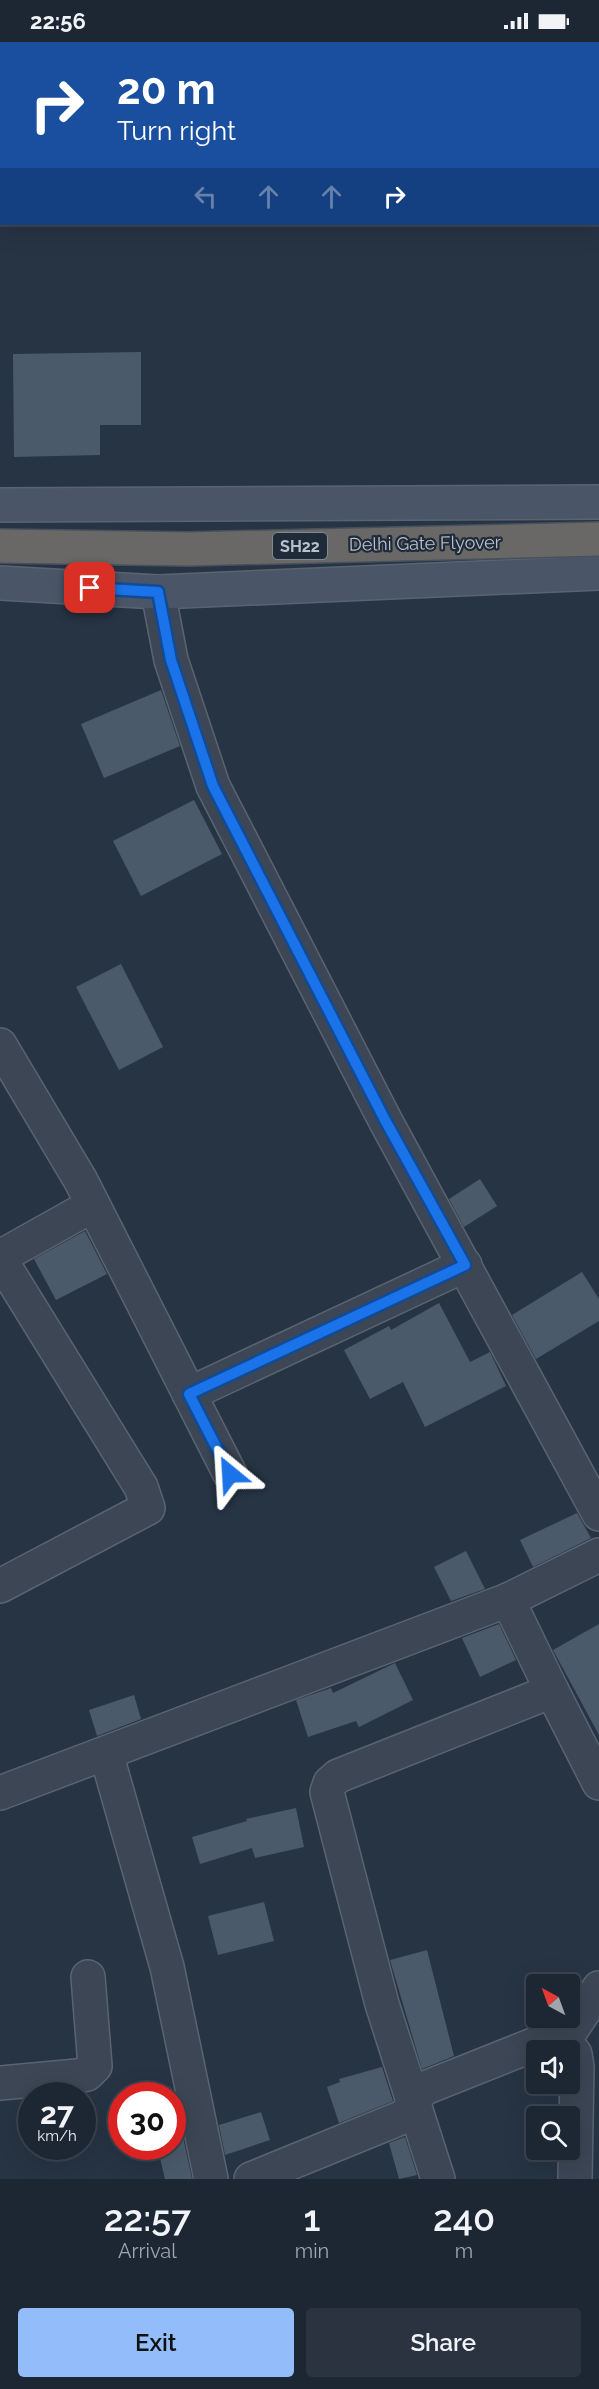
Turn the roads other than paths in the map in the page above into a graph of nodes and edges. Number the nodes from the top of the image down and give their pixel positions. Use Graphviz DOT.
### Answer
graph roads {
  1 [pos="599,502"];
  2 [pos="0,505"];
  3 [pos="599,539"];
  4 [pos="0,546"];
  5 [pos="599,573"];
  6 [pos="0,584"];
  7 [pos="158,592"];
  8 [pos="0,1045"];
  9 [pos="93,1205"];
  10 [pos="0,1258"];
  11 [pos="465,1265"];
  12 [pos="189,1394"];
  13 [pos="230,1474"];
  14 [pos="599,1514"];
  15 [pos="599,1555"];
  16 [pos="0,1586"];
  17 [pos="508,1600"];
  18 [pos="552,1691"];
  19 [pos="106,1753"];
  20 [pos="599,1783"];
  21 [pos="0,1793"];
  22 [pos="88,1977"];
  23 [pos="599,1988"];
  24 [pos="565,2040"];
  25 [pos="526,2048"];
  26 [pos="0,2083"];
  27 [pos="577,2094"];
  28 [pos="412,2102"];
  29 [pos="211,2179"];
  30 [pos="251,2179"];
  31 [pos="438,2179"];
  32 [pos="575,2179"];
  1 -- 2 [label="main road"];
  3 -- 4 [label="highway, Delhi Gate Flyover / SH22"];
  5 -- 7 [label="main road"];
  6 -- 7 [label="main road"];
  7 -- 11 [label="street"];
  8 -- 9 [label="street"];
  9 -- 10 [label="street"];
  9 -- 12 [label="street"];
  10 -- 16 [label="street"];
  11 -- 12 [label="street"];
  11 -- 14 [label="street"];
  12 -- 13 [label="street"];
  15 -- 17 [label="street"];
  17 -- 18 [label="street"];
  17 -- 19 [label="street"];
  18 -- 20 [label="street"];
  18 -- 28 [label="street"];
  19 -- 21 [label="street"];
  19 -- 29 [label="street"];
  22 -- 26 [label="street"];
  23 -- 24 [label="street"];
  25 -- 28 [label="street"];
  27 -- 32 [label="street"];
  28 -- 30 [label="street"];
  28 -- 31 [label="street"];
}
